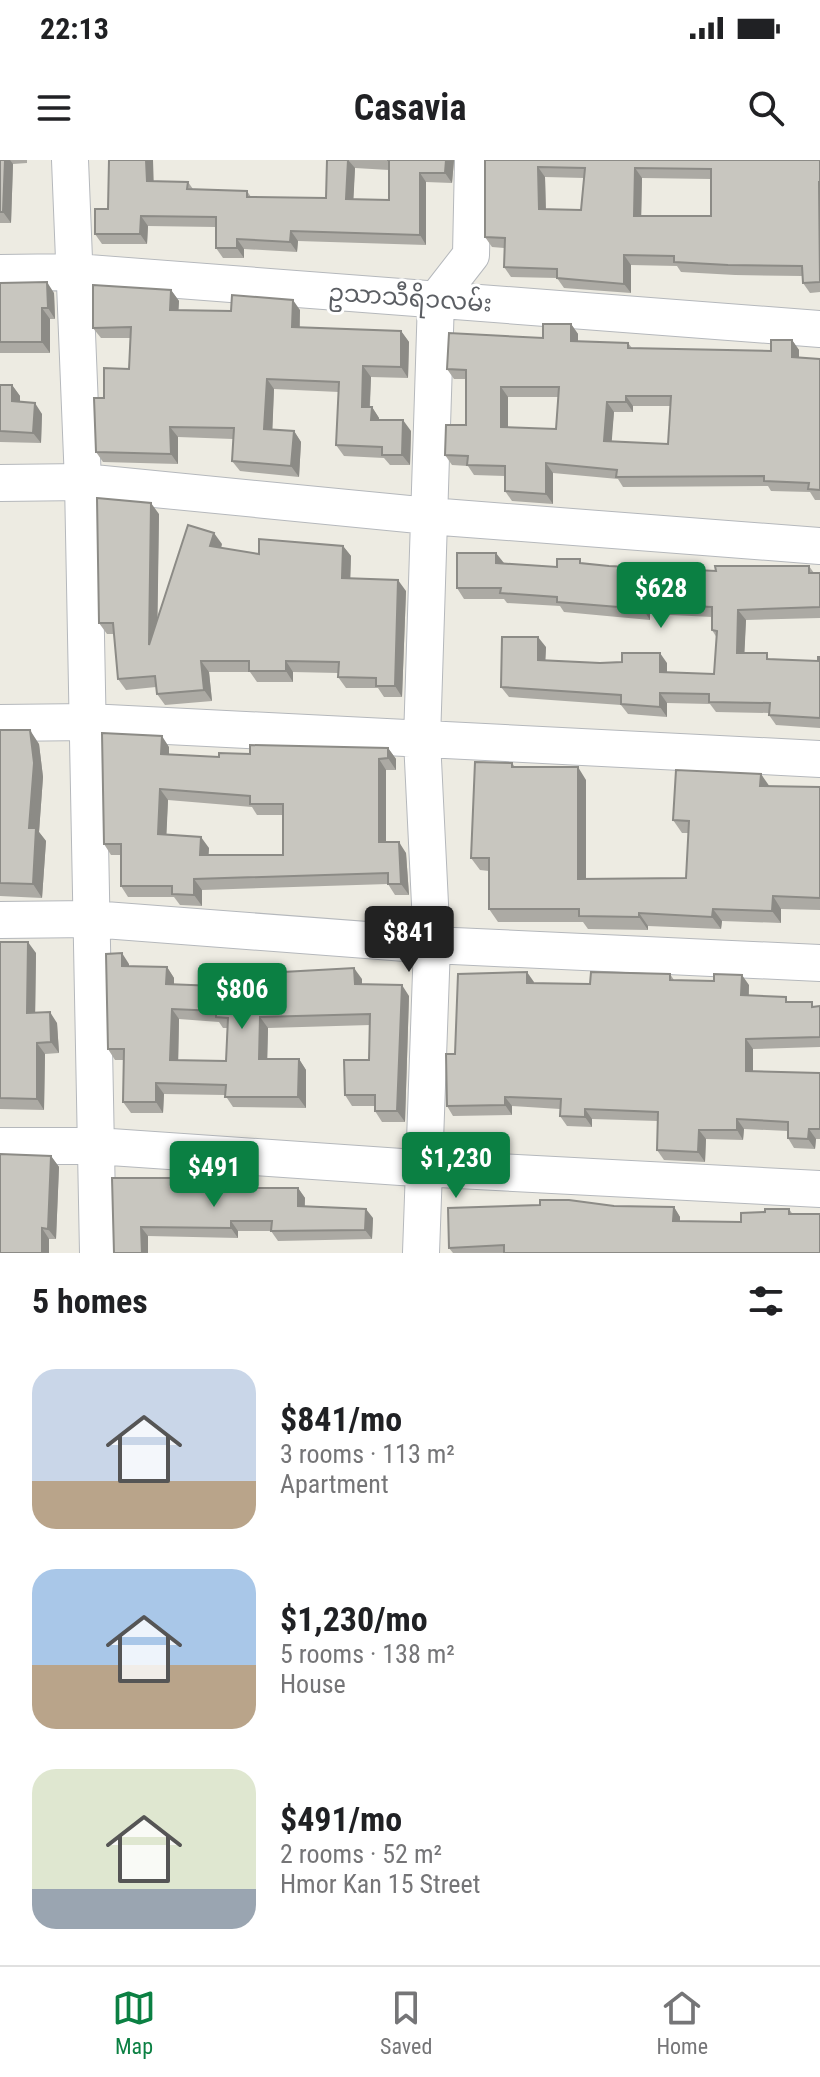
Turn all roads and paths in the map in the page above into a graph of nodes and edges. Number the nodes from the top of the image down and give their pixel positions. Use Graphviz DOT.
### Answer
graph roads {
  1 [pos="70,160"];
  2 [pos="473,160"];
  3 [pos="75,272"];
  4 [pos="0,273"];
  5 [pos="436,300"];
  6 [pos="820,329"];
  7 [pos="83,482"];
  8 [pos="0,483"];
  9 [pos="429,516"];
  10 [pos="820,546"];
  11 [pos="88,722"];
  12 [pos="0,723"];
  13 [pos="422,740"];
  14 [pos="820,759"];
  15 [pos="91,919"];
  16 [pos="0,920"];
  17 [pos="432,945"];
  18 [pos="820,963"];
  19 [pos="0,1146"];
  20 [pos="96,1146"];
  21 [pos="426,1169"];
  22 [pos="820,1189"];
  23 [pos="98,1253"];
  24 [pos="421,1253"];
  1 -- 3 [label="street"];
  2 -- 5 [label="street"];
  3 -- 4 [label="street, ဥသာသီရိ၁လမ်း"];
  3 -- 5 [label="street, ဥသာသီရိ၁လမ်း"];
  3 -- 7 [label="street"];
  5 -- 6 [label="street, ဥသာသီရိ၁လမ်း"];
  5 -- 9 [label="street"];
  7 -- 8 [label="street"];
  7 -- 9 [label="street"];
  7 -- 11 [label="street"];
  9 -- 10 [label="street"];
  9 -- 13 [label="street"];
  11 -- 12 [label="street"];
  11 -- 13 [label="street"];
  11 -- 15 [label="street"];
  13 -- 14 [label="street"];
  13 -- 17 [label="street"];
  15 -- 16 [label="street"];
  15 -- 17 [label="street"];
  15 -- 20 [label="street"];
  17 -- 18 [label="street"];
  17 -- 21 [label="street"];
  19 -- 20 [label="street"];
  20 -- 21 [label="street"];
  20 -- 23 [label="street"];
  21 -- 22 [label="street"];
  21 -- 24 [label="street"];
}
